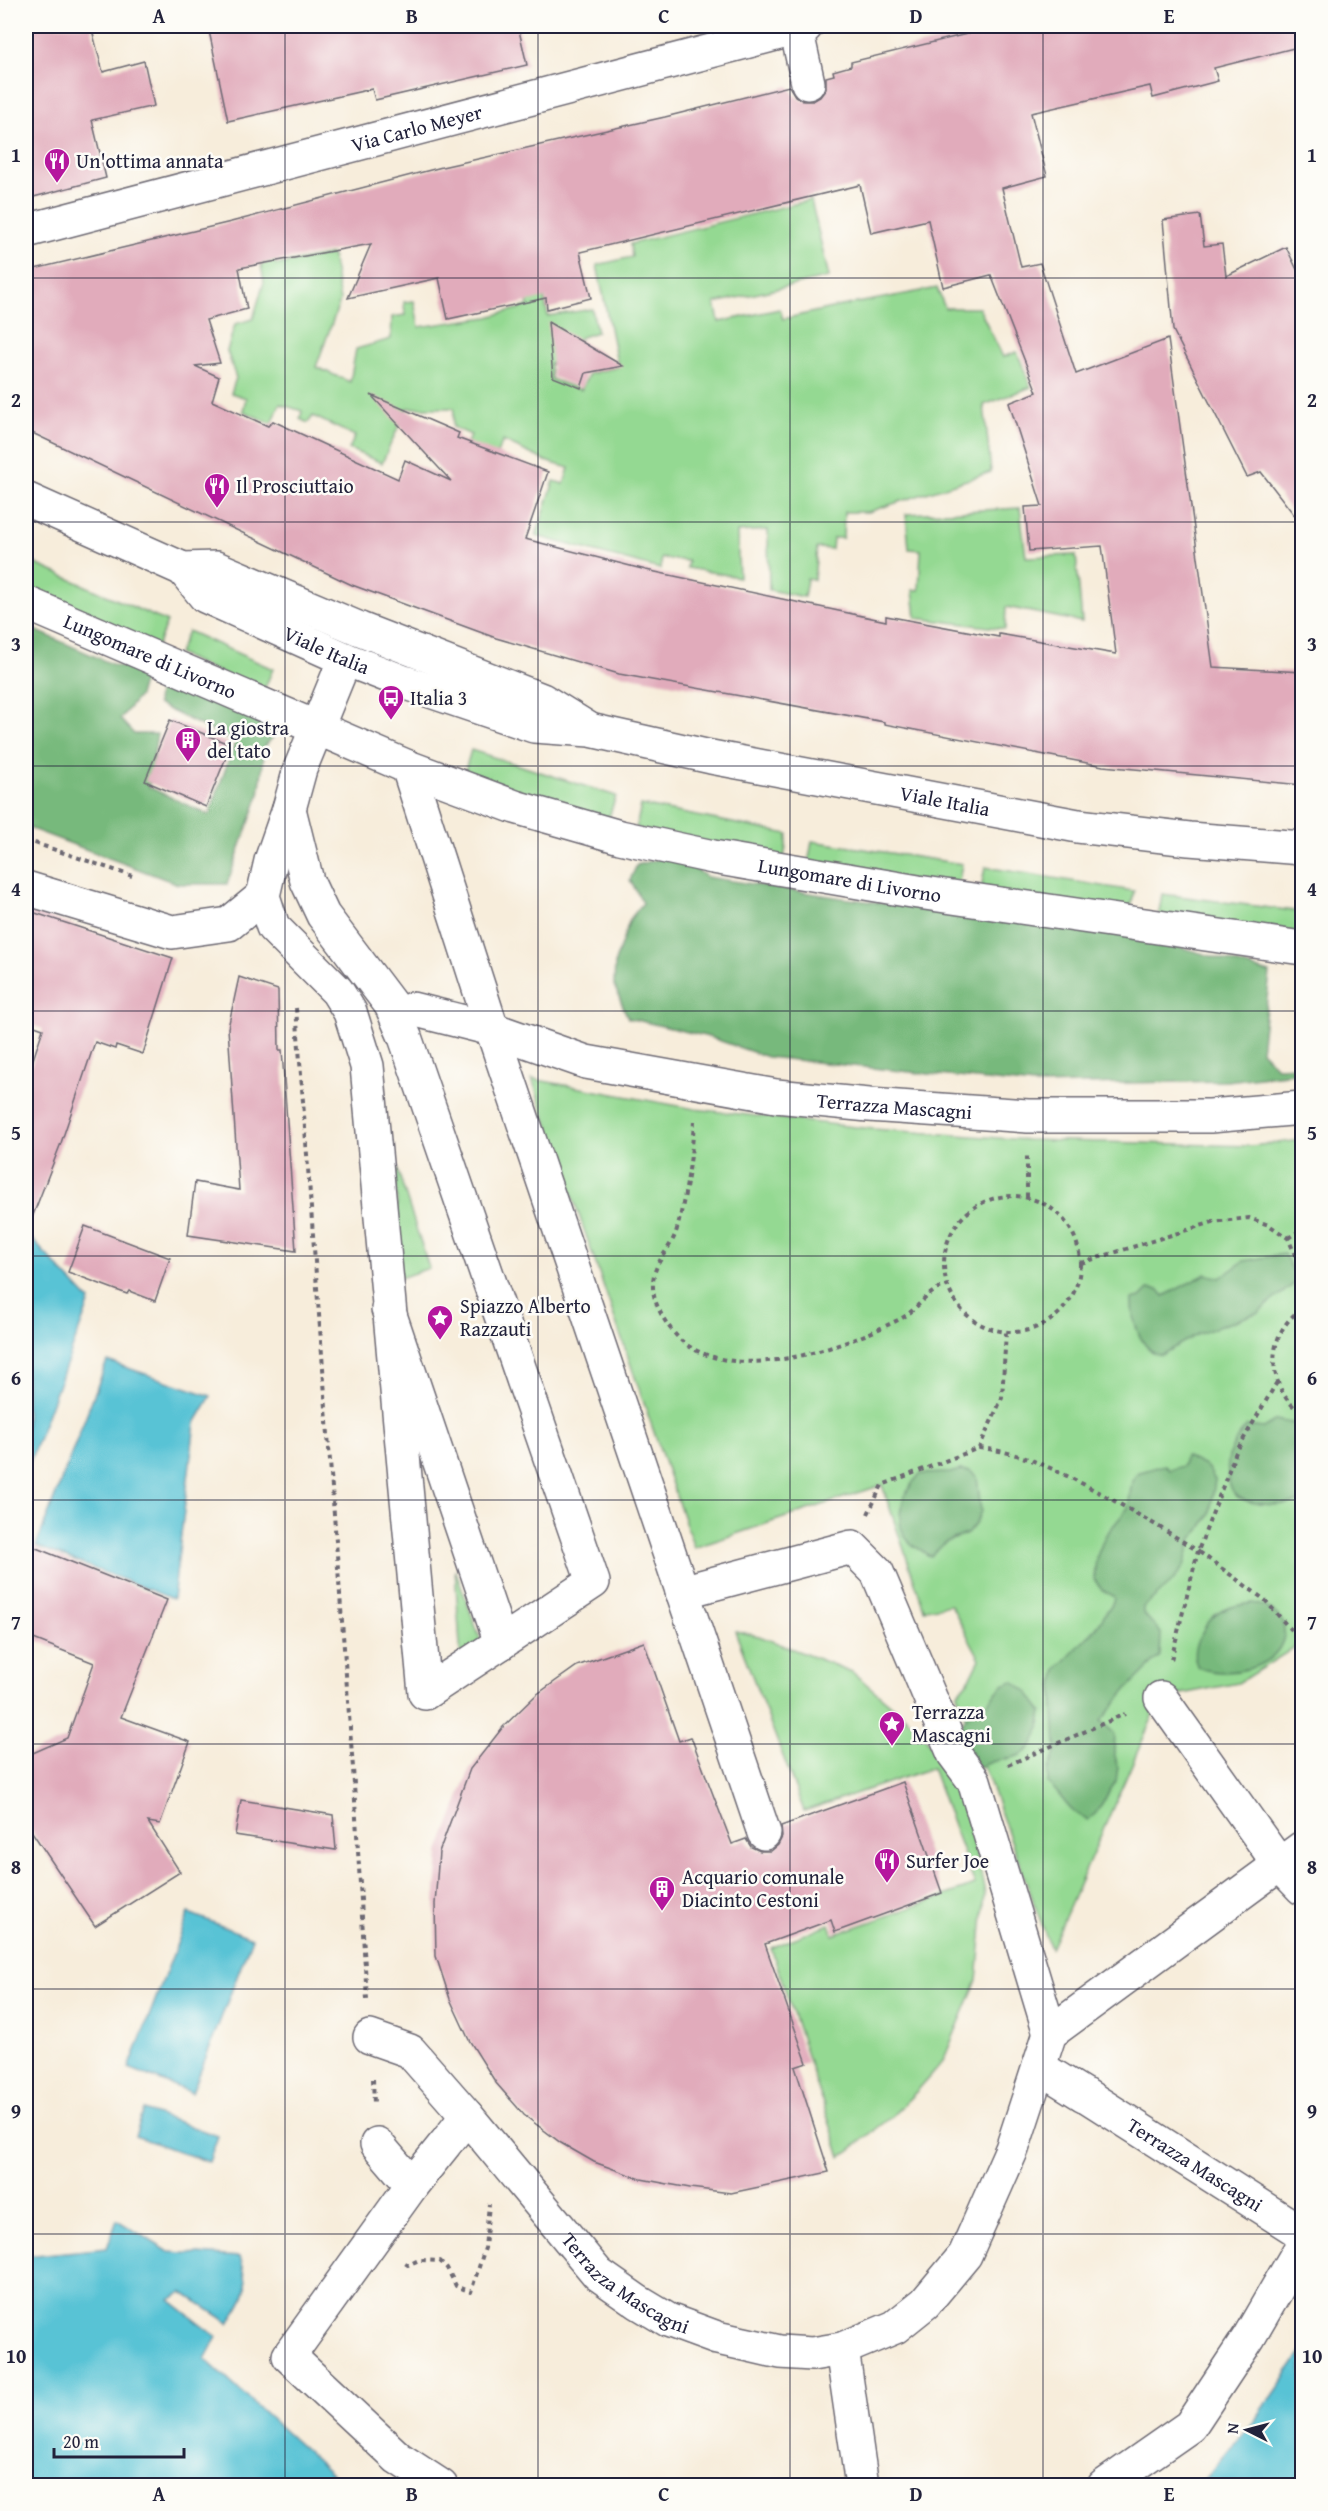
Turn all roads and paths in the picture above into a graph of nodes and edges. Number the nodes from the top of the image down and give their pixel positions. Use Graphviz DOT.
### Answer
graph roads {
  1 [pos="801,27"];
  2 [pos="808,83"];
  3 [pos="26,231"];
  4 [pos="26,499"];
  5 [pos="183,568"];
  6 [pos="26,603"];
  7 [pos="345,659"];
  8 [pos="317,729"];
  9 [pos="590,730"];
  10 [pos="408,767"];
  11 [pos="289,809"];
  12 [pos="26,840"];
  13 [pos="1302,848"];
  14 [pos="134,876"];
  15 [pos="26,888"];
  16 [pos="263,896"];
  17 [pos="323,915"];
  18 [pos="273,927"];
  19 [pos="1302,948"];
  20 [pos="296,999"];
  21 [pos="409,1023"];
  22 [pos="492,1029"];
  23 [pos="698,1082"];
  24 [pos="1302,1108"];
  25 [pos="1302,1229"];
  26 [pos="1288,1238"];
  27 [pos="1080,1263"];
  28 [pos="1302,1281"];
  29 [pos="948,1285"];
  30 [pos="388,1309"];
  31 [pos="1302,1309"];
  32 [pos="1006,1332"];
  33 [pos="1277,1382"];
  34 [pos="1302,1413"];
  35 [pos="979,1448"];
  36 [pos="852,1547"];
  37 [pos="1198,1551"];
  38 [pos="682,1592"];
  39 [pos="1302,1642"];
  40 [pos="501,1643"];
  41 [pos="1161,1698"];
  42 [pos="974,1780"];
  43 [pos="764,1833"];
  44 [pos="1290,1856"];
  45 [pos="1302,1888"];
  46 [pos="1050,2033"];
  47 [pos="370,2037"];
  48 [pos="1039,2067"];
  49 [pos="373,2086"];
  50 [pos="454,2133"];
  51 [pos="377,2144"];
  52 [pos="412,2185"];
  53 [pos="489,2201"];
  54 [pos="1302,2233"];
  55 [pos="1302,2246"];
  56 [pos="408,2265"];
  57 [pos="842,2349"];
  58 [pos="861,2482"];
  59 [pos="441,2486"];
  60 [pos="1104,2486"];
  1 -- 2 [label="street"];
  1 -- 3 [label="street, Via Carlo Meyer"];
  4 -- 5 [label="street, Viale Italia"];
  5 -- 7 [label="street, Viale Italia"];
  5 -- 9 [label="street, Viale Italia"];
  6 -- 8 [label="street, Lungomare di Livorno"];
  7 -- 8 [label="street"];
  7 -- 9 [label="street, Viale Italia"];
  8 -- 10 [label="street, Lungomare di Livorno"];
  8 -- 11 [label="street"];
  9 -- 13 [label="street, Viale Italia"];
  10 -- 19 [label="street, Lungomare di Livorno"];
  10 -- 22 [label="street"];
  11 -- 16 [label="street"];
  11 -- 17 [label="street"];
  12 -- 14 [label="path"];
  15 -- 16 [label="street"];
  16 -- 18 [label="street"];
  17 -- 18 [label="street"];
  17 -- 21 [label="street"];
  18 -- 30 [label="street"];
  20 -- 47 [label="path"];
  21 -- 22 [label="street, Terrazza Mascagni"];
  21 -- 40 [label="street"];
  22 -- 23 [label="street, Terrazza Mascagni"];
  22 -- 38 [label="street"];
  23 -- 24 [label="street, Terrazza Mascagni"];
  23 -- 29 [label="path"];
  25 -- 26 [label="path"];
  26 -- 27 [label="path"];
  26 -- 28 [label="path"];
  27 -- 29 [label="path"];
  27 -- 32 [label="path"];
  29 -- 32 [label="path"];
  30 -- 40 [label="street"];
  30 -- 40 [label="street"];
  31 -- 33 [label="path"];
  32 -- 35 [label="path"];
  33 -- 34 [label="path"];
  33 -- 37 [label="path"];
  35 -- 36 [label="path"];
  35 -- 37 [label="path"];
  36 -- 38 [label="street"];
  36 -- 42 [label="street"];
  37 -- 39 [label="path"];
  37 -- 41 [label="path"];
  38 -- 43 [label="street"];
  41 -- 42 [label="path"];
  41 -- 44 [label="street"];
  42 -- 46 [label="street"];
  44 -- 45 [label="street"];
  44 -- 46 [label="street"];
  46 -- 48 [label="street, Terrazza Mascagni"];
  47 -- 49 [label="path"];
  47 -- 50 [label="street, Terrazza Mascagni"];
  48 -- 54 [label="street, Terrazza Mascagni"];
  48 -- 57 [label="street, Terrazza Mascagni"];
  50 -- 52 [label="street"];
  50 -- 57 [label="street, Terrazza Mascagni"];
  51 -- 52 [label="street"];
  52 -- 59 [label="street"];
  53 -- 56 [label="path"];
  55 -- 60 [label="street"];
  57 -- 58 [label="street"];
}
